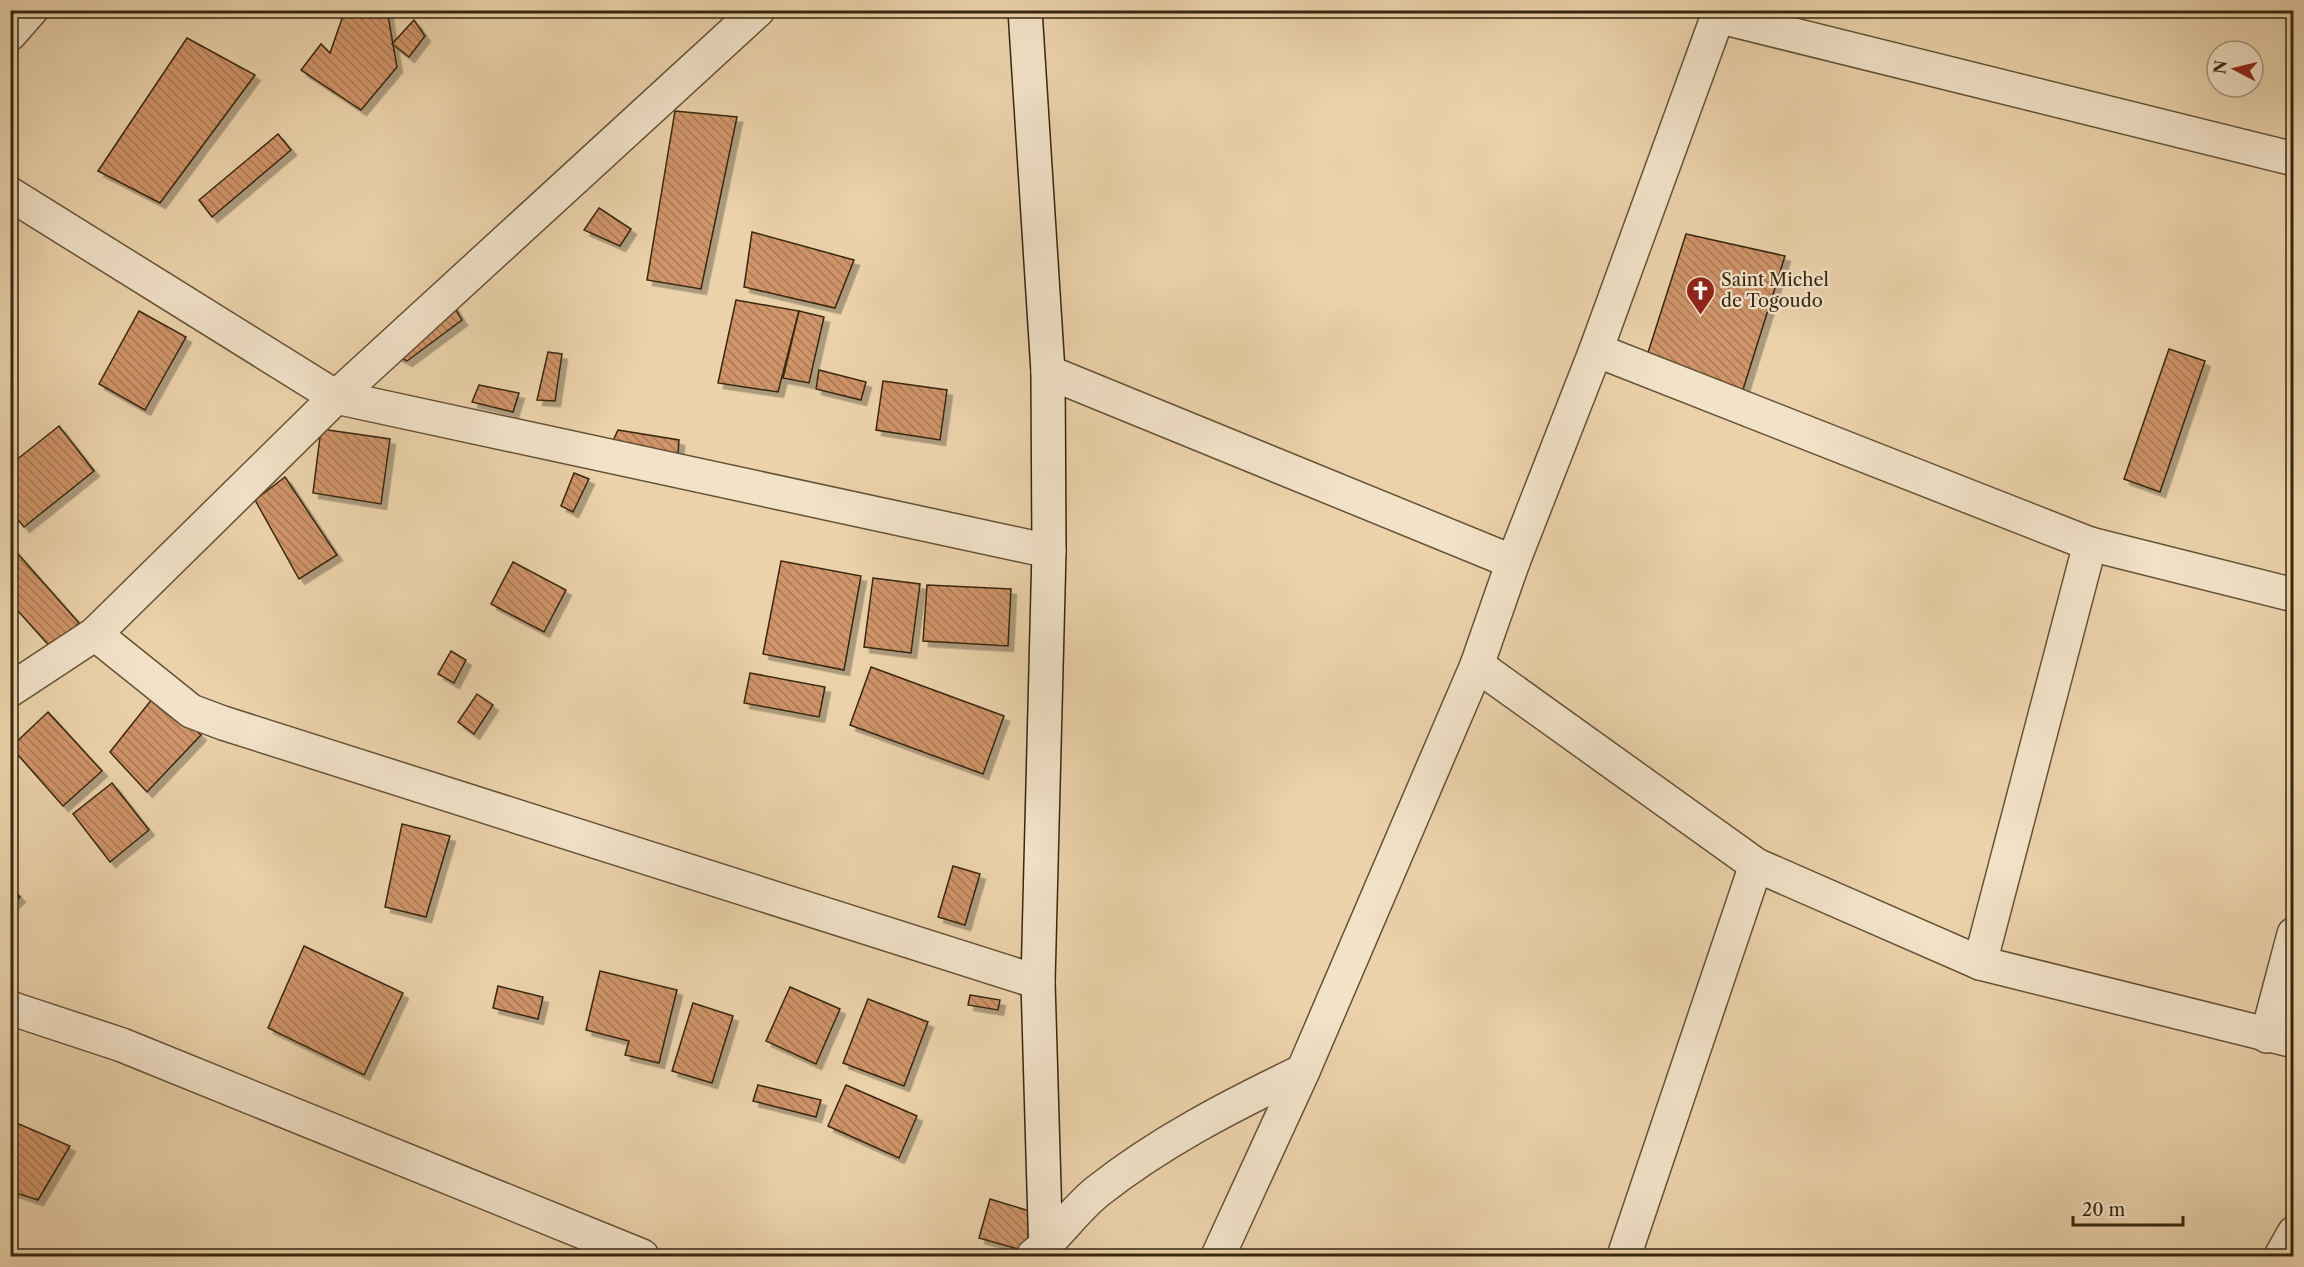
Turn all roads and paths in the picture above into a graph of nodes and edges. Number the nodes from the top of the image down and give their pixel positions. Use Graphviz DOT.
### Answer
graph roads {
  1 [pos="31,10"];
  2 [pos="758,10"];
  3 [pos="1025,10"];
  4 [pos="1719,13"];
  5 [pos="10,34"];
  6 [pos="2294,159"];
  7 [pos="10,194"];
  8 [pos="1596,350"];
  9 [pos="1048,372"];
  10 [pos="336,397"];
  11 [pos="2090,544"];
  12 [pos="1048,551"];
  13 [pos="1513,562"];
  14 [pos="2294,595"];
  15 [pos="95,634"];
  16 [pos="1477,665"];
  17 [pos="10,690"];
  18 [pos="1756,865"];
  19 [pos="2294,934"];
  20 [pos="1980,963"];
  21 [pos="1038,982"];
  22 [pos="10,1008"];
  23 [pos="2280,1038"];
  24 [pos="1303,1071"];
  25 [pos="2294,1233"];
  26 [pos="1042,1253"];
  27 [pos="642,1257"];
  28 [pos="1218,1257"];
  29 [pos="1624,1257"];
  30 [pos="2281,1257"];
  1 -- 5 [label="street"];
  2 -- 10 [label="street"];
  3 -- 9 [label="street"];
  4 -- 6 [label="street"];
  4 -- 8 [label="street"];
  7 -- 10 [label="street"];
  8 -- 11 [label="street"];
  8 -- 13 [label="street"];
  9 -- 12 [label="street"];
  9 -- 13 [label="street"];
  10 -- 12 [label="street"];
  10 -- 15 [label="street"];
  11 -- 14 [label="street"];
  11 -- 20 [label="street"];
  12 -- 21 [label="street"];
  13 -- 16 [label="street"];
  15 -- 17 [label="street"];
  15 -- 21 [label="street"];
  16 -- 18 [label="street"];
  16 -- 24 [label="street"];
  18 -- 20 [label="street"];
  18 -- 29 [label="street"];
  19 -- 23 [label="street"];
  20 -- 23 [label="street"];
  21 -- 26 [label="street"];
  22 -- 27 [label="street"];
  24 -- 26 [label="street"];
  24 -- 28 [label="street"];
  25 -- 30 [label="street"];
}
